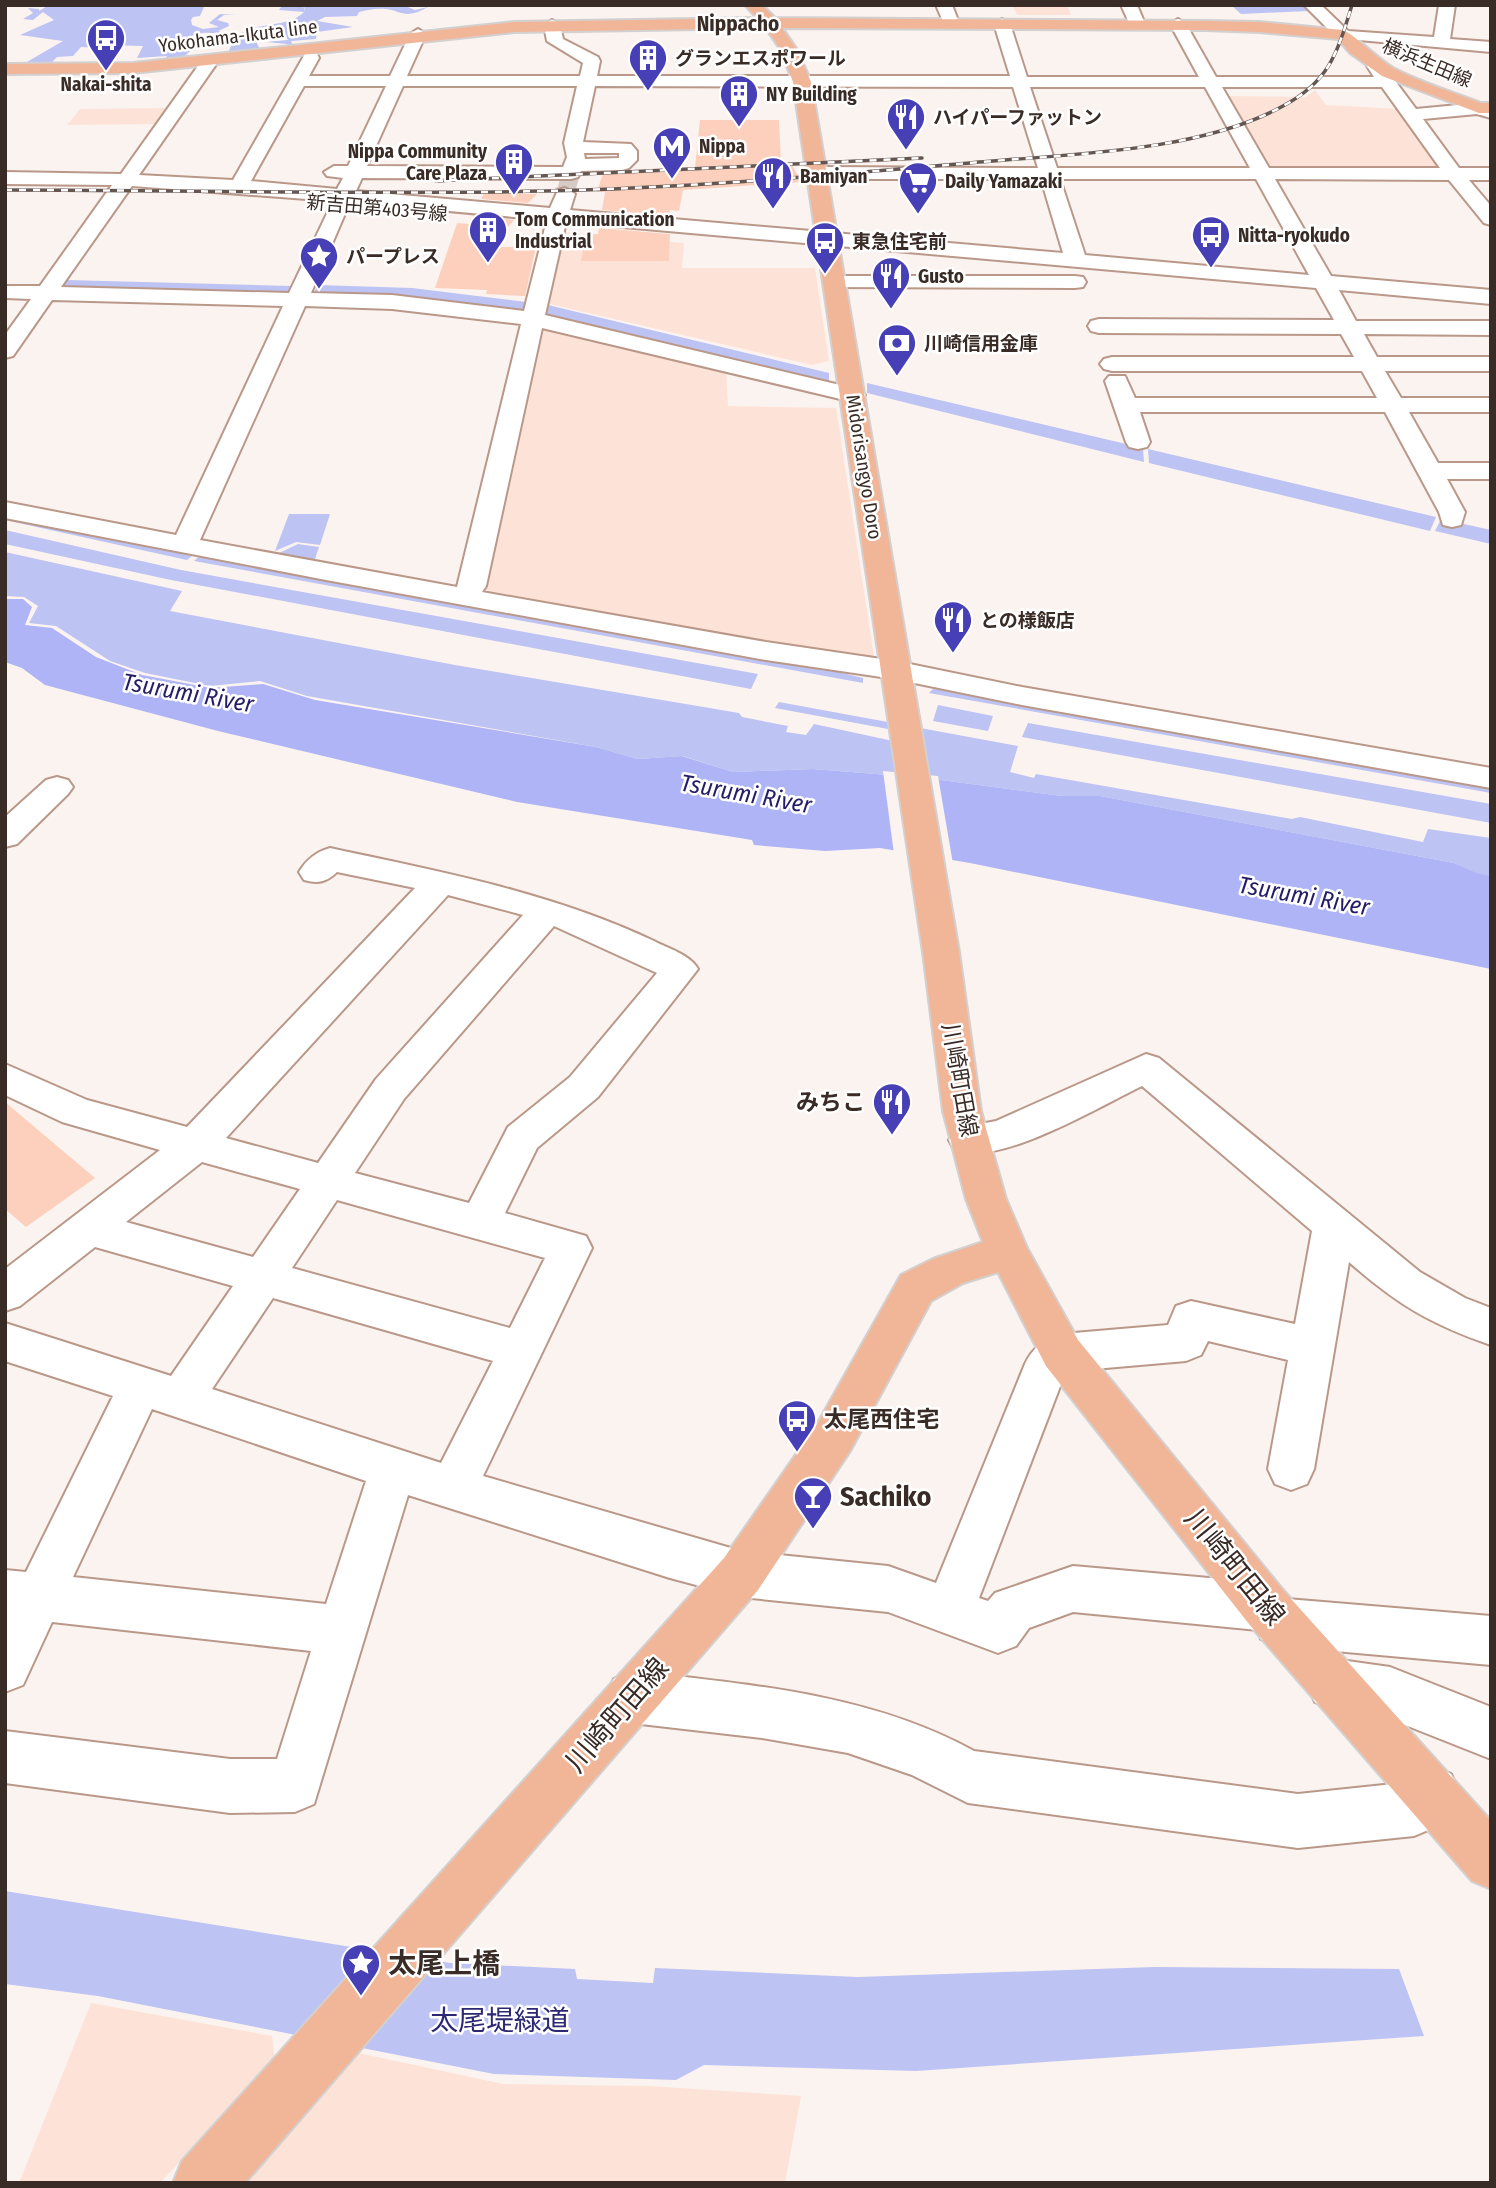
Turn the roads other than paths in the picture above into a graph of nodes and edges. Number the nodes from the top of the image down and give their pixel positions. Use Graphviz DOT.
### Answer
graph roads {
  1 [pos="571,5"];
  2 [pos="753,5"];
  3 [pos="944,5"];
  4 [pos="1129,5"];
  5 [pos="1312,5"];
  6 [pos="1447,5"];
  7 [pos="770,23"];
  8 [pos="951,23"];
  9 [pos="1002,24"];
  10 [pos="1138,24"];
  11 [pos="1178,24"];
  12 [pos="560,25"];
  13 [pos="418,34"];
  14 [pos="1343,35"];
  15 [pos="1441,42"];
  16 [pos="317,47"];
  17 [pos="1491,47"];
  18 [pos="209,63"];
  19 [pos="1375,66"];
  20 [pos="6,70"];
  21 [pos="298,81"];
  22 [pos="398,82"];
  23 [pos="587,82"];
  24 [pos="802,82"];
  25 [pos="1021,82"];
  26 [pos="1211,82"];
  27 [pos="1387,82"];
  28 [pos="1487,109"];
  29 [pos="1412,115"];
  30 [pos="355,172"];
  31 [pos="817,173"];
  32 [pos="1261,173"];
  33 [pos="1049,174"];
  34 [pos="1454,174"];
  35 [pos="1491,174"];
  36 [pos="5,178"];
  37 [pos="243,178"];
  38 [pos="127,179"];
  39 [pos="566,186"];
  40 [pos="5,196"];
  41 [pos="115,196"];
  42 [pos="343,200"];
  43 [pos="1491,219"];
  44 [pos="830,243"];
  45 [pos="1080,270"];
  46 [pos="836,282"];
  47 [pos="1325,286"];
  48 [pos="5,292"];
  49 [pos="46,293"];
  50 [pos="1491,297"];
  51 [pos="297,299"];
  52 [pos="1491,306"];
  53 [pos="533,319"];
  54 [pos="1099,326"];
  55 [pos="1348,327"];
  56 [pos="1491,328"];
  57 [pos="5,351"];
  58 [pos="1112,364"];
  59 [pos="1369,364"];
  60 [pos="1491,365"];
  61 [pos="853,394"];
  62 [pos="1125,405"];
  63 [pos="1392,405"];
  64 [pos="1491,405"];
  65 [pos="1138,442"];
  66 [pos="1430,471"];
  67 [pos="1491,471"];
  68 [pos="5,510"];
  69 [pos="1452,519"];
  70 [pos="181,545"];
  71 [pos="465,597"];
  72 [pos="897,684"];
  73 [pos="1491,778"];
  74 [pos="57,787"];
  75 [pos="5,836"];
  76 [pos="316,872"];
  77 [pos="440,883"];
  78 [pos="547,911"];
  79 [pos="939,943"];
  80 [pos="5,1078"];
  81 [pos="969,1140"];
  82 [pos="194,1146"];
  83 [pos="328,1182"];
  84 [pos="479,1223"];
  85 [pos="1335,1226"];
  86 [pos="88,1228"];
  87 [pos="1008,1252"];
  88 [pos="264,1277"];
  89 [pos="5,1293"];
  90 [pos="1491,1327"];
  91 [pos="5,1342"];
  92 [pos="1313,1347"];
  93 [pos="522,1350"];
  94 [pos="1062,1353"];
  95 [pos="161,1392"];
  96 [pos="393,1468"];
  97 [pos="1291,1469"];
  98 [pos="453,1488"];
  99 [pos="741,1574"];
  100 [pos="22,1595"];
  101 [pos="949,1611"];
  102 [pos="1272,1614"];
  103 [pos="343,1630"];
  104 [pos="1491,1641"];
  105 [pos="5,1667"];
  106 [pos="1333,1685"];
  107 [pos="632,1698"];
  108 [pos="1491,1733"];
  109 [pos="5,1757"];
  110 [pos="1432,1793"];
  111 [pos="1491,1862"];
  112 [pos="204,2183"];
  1 -- 12 [label="street"];
  2 -- 7 [label="main road, Midorisangyo Doro"];
  3 -- 8 [label="street"];
  4 -- 10 [label="street"];
  5 -- 14 [label="street"];
  6 -- 15 [label="street"];
  7 -- 8 [label="main road"];
  7 -- 12 [label="main road, Yokohama-Ikuta line"];
  7 -- 24 [label="main road, Midorisangyo Doro"];
  8 -- 9 [label="main road"];
  9 -- 10 [label="main road"];
  9 -- 25 [label="street"];
  10 -- 11 [label="main road"];
  11 -- 14 [label="main road"];
  11 -- 26 [label="street"];
  12 -- 13 [label="main road, Yokohama-Ikuta line"];
  12 -- 23 [label="street"];
  13 -- 16 [label="main road, Yokohama-Ikuta line"];
  13 -- 22 [label="street"];
  14 -- 15 [label="street"];
  14 -- 19 [label="main road, 横浜生田線"];
  15 -- 17 [label="street"];
  16 -- 18 [label="main road, Yokohama-Ikuta line"];
  16 -- 21 [label="street"];
  18 -- 20 [label="main road, Yokohama-Ikuta line"];
  18 -- 38 [label="street"];
  19 -- 27 [label="street"];
  19 -- 28 [label="main road, 横浜生田線"];
  21 -- 22 [label="street"];
  21 -- 37 [label="street"];
  22 -- 23 [label="street"];
  22 -- 30 [label="street"];
  23 -- 24 [label="street"];
  23 -- 39 [label="street"];
  24 -- 25 [label="street"];
  24 -- 31 [label="main road, Midorisangyo Doro"];
  25 -- 26 [label="street"];
  25 -- 33 [label="street"];
  26 -- 27 [label="street"];
  26 -- 32 [label="street"];
  27 -- 29 [label="street"];
  28 -- 29 [label="street"];
  29 -- 34 [label="street"];
  30 -- 37 [label="street"];
  30 -- 39 [label="street"];
  30 -- 42 [label="street"];
  31 -- 33 [label="street"];
  31 -- 44 [label="main road, Midorisangyo Doro"];
  32 -- 33 [label="street"];
  32 -- 34 [label="street"];
  32 -- 47 [label="street"];
  33 -- 45 [label="street"];
  34 -- 35 [label="street"];
  34 -- 43 [label="street"];
  36 -- 38 [label="street, 新吉田第403号線"];
  37 -- 38 [label="street, 新吉田第403号線"];
  37 -- 42 [label="street, 新吉田第403号線"];
  38 -- 41 [label="street"];
  39 -- 42 [label="street, 新吉田第403号線"];
  39 -- 44 [label="street, 新吉田第403号線"];
  39 -- 53 [label="street"];
  40 -- 41 [label="street, 新吉田第403号線"];
  41 -- 42 [label="street, 新吉田第403号線"];
  41 -- 49 [label="street"];
  42 -- 51 [label="street"];
  44 -- 45 [label="street, 新吉田第403号線"];
  44 -- 46 [label="main road, Midorisangyo Doro"];
  45 -- 46 [label="street"];
  45 -- 47 [label="street"];
  45 -- 54 [label="street"];
  46 -- 61 [label="main road, Midorisangyo Doro"];
  47 -- 50 [label="street"];
  47 -- 52 [label="street"];
  47 -- 55 [label="street"];
  48 -- 49 [label="street"];
  49 -- 51 [label="street"];
  49 -- 57 [label="street"];
  51 -- 53 [label="street"];
  51 -- 70 [label="street"];
  53 -- 61 [label="street"];
  53 -- 71 [label="street"];
  54 -- 55 [label="street"];
  54 -- 58 [label="street"];
  55 -- 56 [label="street"];
  55 -- 59 [label="street"];
  58 -- 59 [label="street"];
  58 -- 62 [label="street"];
  59 -- 60 [label="street"];
  59 -- 63 [label="street"];
  61 -- 72 [label="main road, Midorisangyo Doro"];
  62 -- 63 [label="street"];
  62 -- 65 [label="street"];
  63 -- 64 [label="street"];
  63 -- 66 [label="street"];
  66 -- 67 [label="street"];
  66 -- 69 [label="street"];
  68 -- 70 [label="street"];
  70 -- 71 [label="street"];
  71 -- 72 [label="street"];
  72 -- 73 [label="street"];
  72 -- 79 [label="main road, Midorisangyo Doro"];
  74 -- 75 [label="street"];
  76 -- 77 [label="street"];
  77 -- 78 [label="street"];
  77 -- 82 [label="street"];
  78 -- 83 [label="street"];
  78 -- 84 [label="street"];
  79 -- 81 [label="main road, 川崎町田線"];
  80 -- 82 [label="street"];
  81 -- 85 [label="street"];
  81 -- 87 [label="main road, 川崎町田線"];
  82 -- 83 [label="street"];
  82 -- 86 [label="street"];
  83 -- 84 [label="street"];
  83 -- 88 [label="street"];
  84 -- 93 [label="street"];
  85 -- 90 [label="street"];
  85 -- 92 [label="street"];
  86 -- 88 [label="street"];
  86 -- 89 [label="street"];
  87 -- 94 [label="main road, 川崎町田線"];
  87 -- 99 [label="main road, 川崎町田線"];
  88 -- 93 [label="street"];
  88 -- 95 [label="street"];
  91 -- 95 [label="street"];
  92 -- 94 [label="street"];
  92 -- 97 [label="street"];
  93 -- 98 [label="street"];
  94 -- 101 [label="street"];
  94 -- 102 [label="main road, 川崎町田線"];
  95 -- 96 [label="street"];
  95 -- 100 [label="street"];
  96 -- 98 [label="street"];
  96 -- 103 [label="street"];
  98 -- 99 [label="street"];
  99 -- 101 [label="street"];
  99 -- 107 [label="main road, 川崎町田線"];
  100 -- 103 [label="street"];
  100 -- 105 [label="street"];
  101 -- 102 [label="street"];
  102 -- 104 [label="street"];
  102 -- 106 [label="main road, 川崎町田線"];
  103 -- 109 [label="street"];
  106 -- 108 [label="street"];
  106 -- 110 [label="main road, 川崎町田線"];
  107 -- 110 [label="street"];
  107 -- 112 [label="main road, 川崎町田線"];
  110 -- 111 [label="main road, 川崎町田線"];
}
